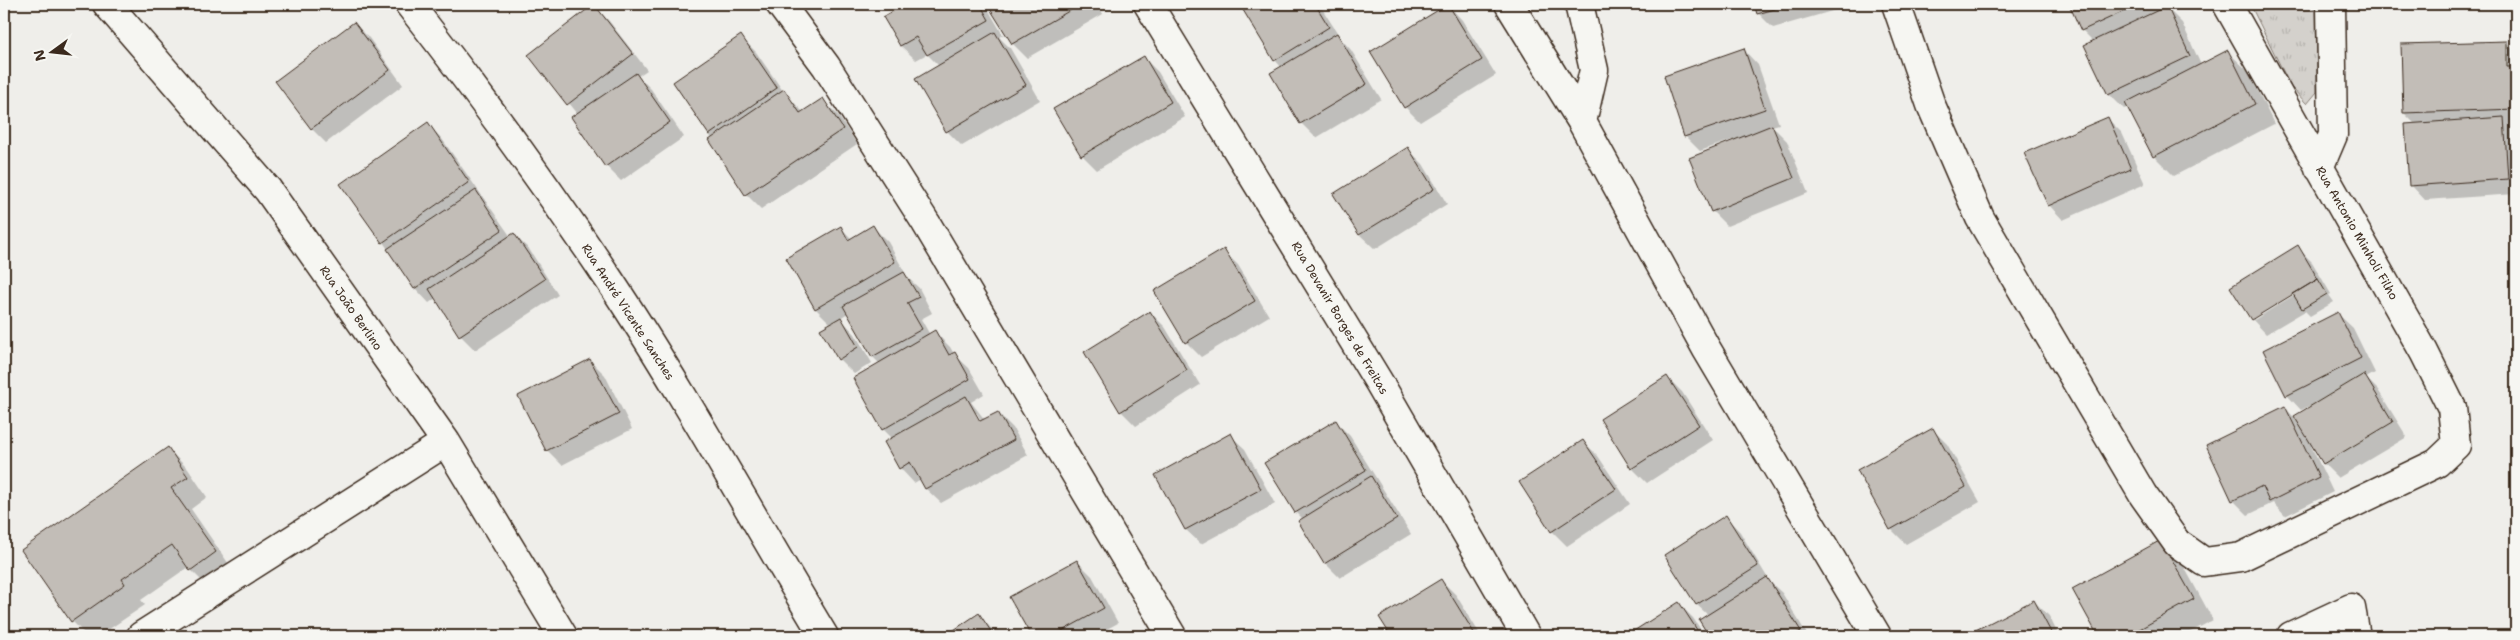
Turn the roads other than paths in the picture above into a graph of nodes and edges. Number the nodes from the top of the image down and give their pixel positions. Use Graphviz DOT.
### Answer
graph roads {
  1 [pos="107,4"];
  2 [pos="409,4"];
  3 [pos="780,4"];
  4 [pos="1148,4"];
  5 [pos="1509,4"];
  6 [pos="1579,4"];
  7 [pos="1896,4"];
  8 [pos="2227,4"];
  9 [pos="2331,4"];
  10 [pos="1582,122"];
  11 [pos="2320,168"];
  12 [pos="446,442"];
  13 [pos="142,636"];
  14 [pos="563,636"];
  15 [pos="824,636"];
  16 [pos="1172,636"];
  17 [pos="1526,636"];
  18 [pos="1877,636"];
  19 [pos="2291,636"];
  20 [pos="2356,636"];
  1 -- 12 [label="street, Rua João Berlino"];
  2 -- 15 [label="street, Rua André Vicente Sanches"];
  3 -- 16 [label="street"];
  4 -- 17 [label="street, Rua Devanir Borges de Freitas"];
  5 -- 10 [label="street"];
  6 -- 10 [label="street"];
  7 -- 11 [label="street, Rua Antonio Minholi Filho"];
  8 -- 11 [label="street, Rua Antonio Minholi Filho"];
  9 -- 11 [label="street"];
  10 -- 18 [label="street"];
  12 -- 13 [label="street"];
  12 -- 14 [label="street, Rua João Berlino"];
  19 -- 20 [label="street"];
}
